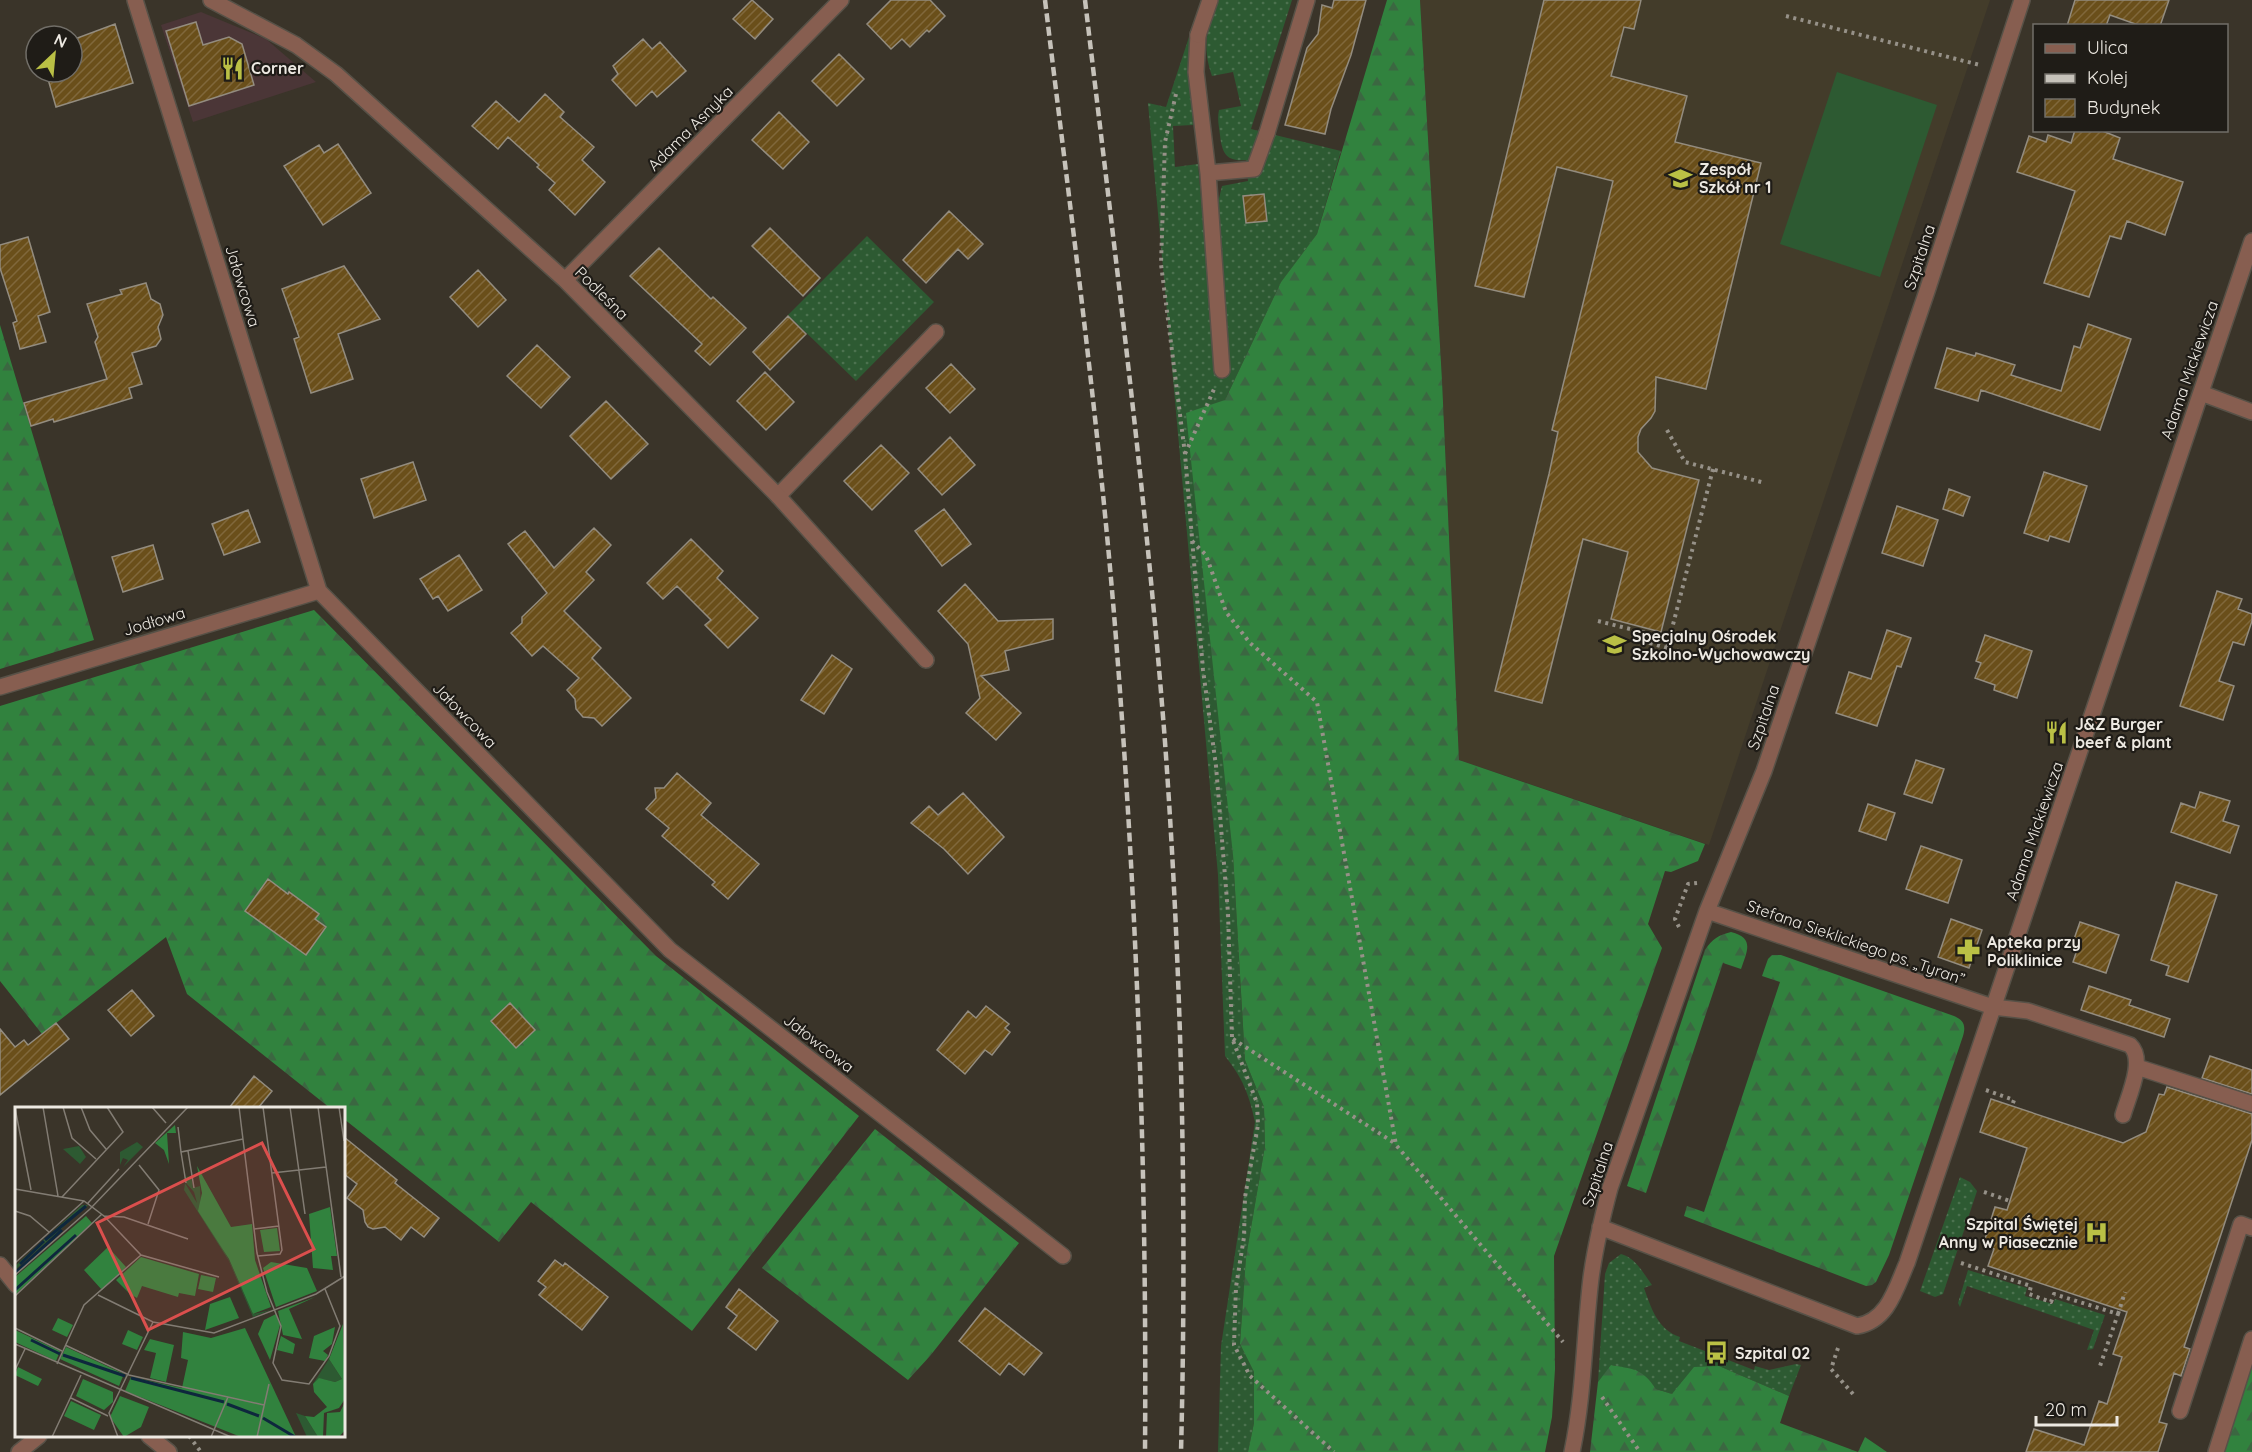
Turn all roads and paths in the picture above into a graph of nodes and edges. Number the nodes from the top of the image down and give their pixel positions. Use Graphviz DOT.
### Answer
graph roads {
  1 [pos="135,0"];
  2 [pos="211,0"];
  3 [pos="841,0"];
  4 [pos="1209,0"];
  5 [pos="1307,0"];
  6 [pos="2022,0"];
  7 [pos="1786,16"];
  8 [pos="1980,65"];
  9 [pos="1178,88"];
  10 [pos="1208,173"];
  11 [pos="2252,241"];
  12 [pos="565,280"];
  13 [pos="936,332"];
  14 [pos="1222,370"];
  15 [pos="2201,393"];
  16 [pos="2252,412"];
  17 [pos="1667,430"];
  18 [pos="1185,454"];
  19 [pos="1713,469"];
  20 [pos="1765,483"];
  21 [pos="778,496"];
  22 [pos="1192,540"];
  23 [pos="319,591"];
  24 [pos="1598,621"];
  25 [pos="1667,648"];
  26 [pos="926,660"];
  27 [pos="1721,661"];
  28 [pos="0,687"];
  29 [pos="1707,911"];
  30 [pos="1993,1007"];
  31 [pos="1232,1038"];
  32 [pos="2137,1067"];
  33 [pos="1985,1090"];
  34 [pos="2252,1104"];
  35 [pos="2012,1106"];
  36 [pos="2123,1115"];
  37 [pos="1396,1145"];
  38 [pos="1984,1192"];
  39 [pos="2010,1201"];
  40 [pos="1600,1227"];
  41 [pos="2252,1228"];
  42 [pos="1063,1256"];
  43 [pos="1961,1263"];
  44 [pos="0,1265"];
  45 [pos="15,1284"];
  46 [pos="2125,1292"];
  47 [pos="2118,1314"];
  48 [pos="2252,1339"];
  49 [pos="1838,1348"];
  50 [pos="2100,1366"];
  51 [pos="1584,1369"];
  52 [pos="1853,1394"];
  53 [pos="2180,1412"];
  54 [pos="38,1437"];
  55 [pos="149,1437"];
  56 [pos="190,1437"];
  57 [pos="19,1452"];
  58 [pos="169,1452"];
  59 [pos="201,1452"];
  60 [pos="1334,1452"];
  61 [pos="1572,1452"];
  62 [pos="1640,1452"];
  63 [pos="2216,1452"];
  1 -- 23 [label="street, Jałowcowa"];
  2 -- 12 [label="street, Podleśna"];
  3 -- 12 [label="street, Adama Asnyka"];
  4 -- 10 [label="street"];
  5 -- 10 [label="street"];
  6 -- 29 [label="street, Szpitalna"];
  7 -- 8 [label="path"];
  9 -- 18 [label="path"];
  10 -- 14 [label="street"];
  11 -- 15 [label="street, Adama Mickiewicza"];
  12 -- 21 [label="street, Podleśna"];
  13 -- 21 [label="street"];
  14 -- 18 [label="path"];
  15 -- 16 [label="street"];
  15 -- 30 [label="street, Adama Mickiewicza"];
  17 -- 19 [label="path"];
  18 -- 22 [label="path"];
  19 -- 20 [label="path"];
  19 -- 25 [label="path"];
  21 -- 26 [label="street, Podleśna"];
  22 -- 31 [label="path"];
  22 -- 37 [label="path"];
  23 -- 28 [label="street, Jodłowa"];
  23 -- 42 [label="street, Jałowcowa"];
  24 -- 25 [label="path"];
  25 -- 27 [label="path"];
  29 -- 30 [label="street, Stefana Sieklickiego ps. „Tyran”"];
  29 -- 40 [label="street, Szpitalna"];
  30 -- 32 [label="street, Stefana Sieklickiego ps. „Tyran”"];
  30 -- 40 [label="street, Adama Mickiewicza"];
  31 -- 37 [label="path"];
  31 -- 60 [label="path"];
  32 -- 34 [label="street"];
  32 -- 36 [label="street"];
  33 -- 35 [label="path"];
  37 -- 51 [label="path"];
  38 -- 39 [label="path"];
  40 -- 51 [label="street, Szpitalna"];
  41 -- 53 [label="street"];
  43 -- 47 [label="path"];
  44 -- 45 [label="street"];
  46 -- 47 [label="path"];
  47 -- 50 [label="path"];
  48 -- 63 [label="street"];
  49 -- 52 [label="path"];
  51 -- 61 [label="street, Szpitalna"];
  51 -- 62 [label="path"];
  54 -- 57 [label="street"];
  55 -- 58 [label="street"];
  56 -- 59 [label="path"];
}
